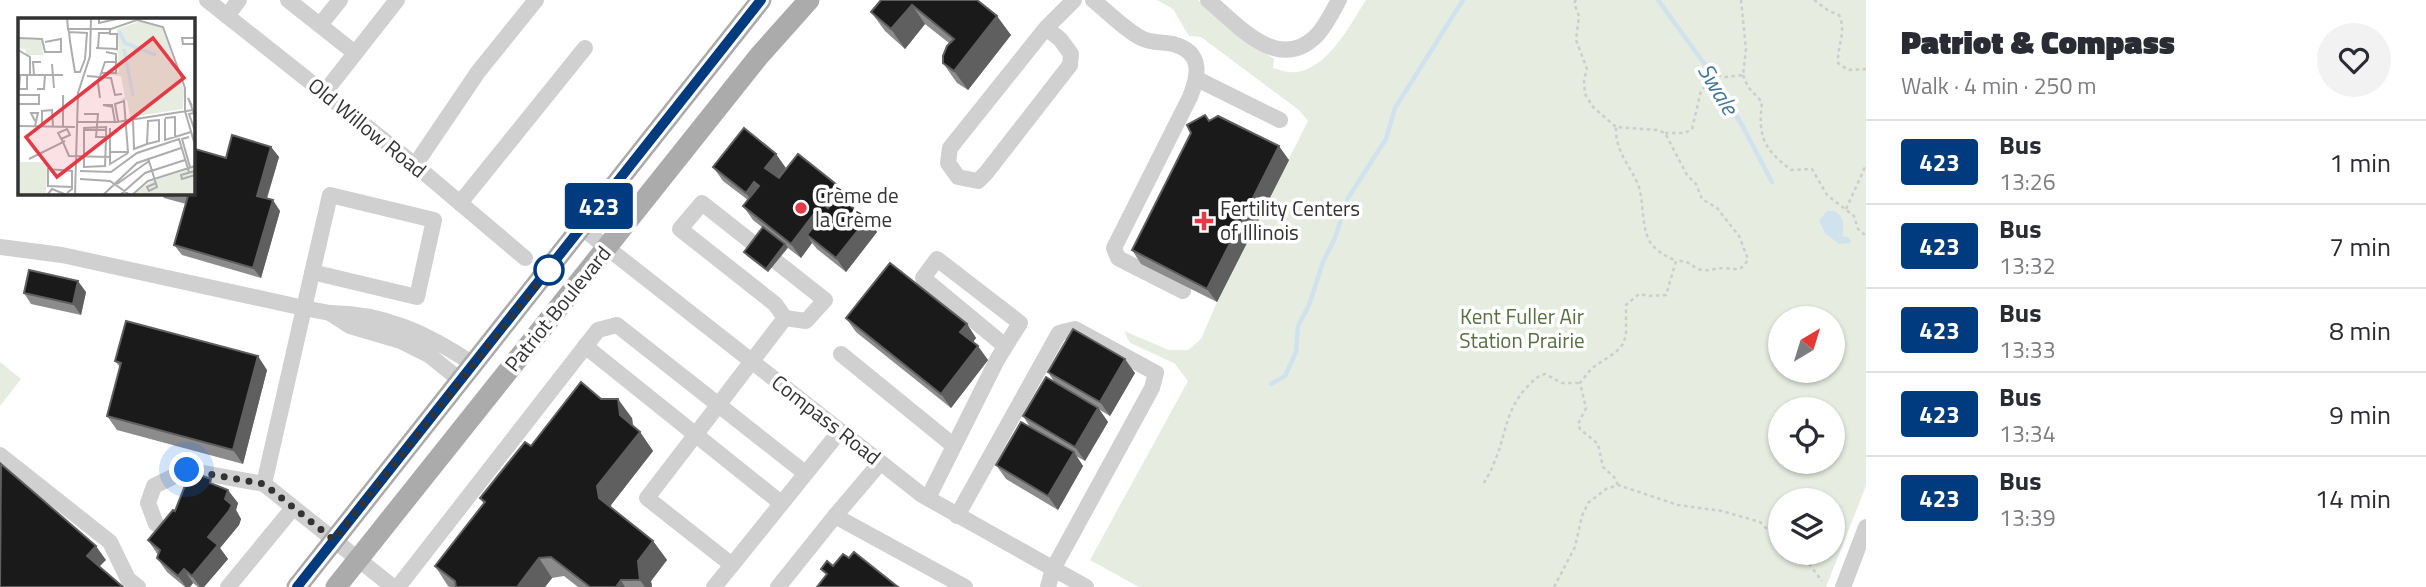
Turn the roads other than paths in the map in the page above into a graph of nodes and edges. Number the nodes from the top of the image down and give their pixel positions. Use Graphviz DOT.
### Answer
graph roads {
  1 [pos="207,0"];
  2 [pos="239,0"];
  3 [pos="289,0"];
  4 [pos="340,0"];
  5 [pos="397,0"];
  6 [pos="536,0"];
  7 [pos="761,0"];
  8 [pos="809,0"];
  9 [pos="1074,0"];
  10 [pos="1093,0"];
  11 [pos="1208,0"];
  12 [pos="1339,0"];
  13 [pos="227,16"];
  14 [pos="320,25"];
  15 [pos="1046,28"];
  16 [pos="585,48"];
  17 [pos="355,53"];
  18 [pos="1197,79"];
  19 [pos="324,93"];
  20 [pos="1280,120"];
  21 [pos="415,165"];
  22 [pos="460,203"];
  23 [pos="582,228"];
  24 [pos="0,247"];
  25 [pos="608,248"];
  26 [pos="525,258"];
  27 [pos="312,272"];
  28 [pos="1183,291"];
  29 [pos="304,308"];
  30 [pos="785,318"];
  31 [pos="585,346"];
  32 [pos="1006,346"];
  33 [pos="841,354"];
  34 [pos="752,362"];
  35 [pos="466,372"];
  36 [pos="719,404"];
  37 [pos="839,431"];
  38 [pos="695,434"];
  39 [pos="954,446"];
  40 [pos="0,455"];
  41 [pos="880,463"];
  42 [pos="805,473"];
  43 [pos="264,484"];
  44 [pos="928,498"];
  45 [pos="781,503"];
  46 [pos="293,508"];
  47 [pos="835,516"];
  48 [pos="957,516"];
  49 [pos="156,524"];
  50 [pos="1866,527"];
  51 [pos="334,540"];
  52 [pos="358,558"];
  53 [pos="732,565"];
  54 [pos="1053,569"];
  55 [pos="138,587"];
  56 [pos="228,587"];
  57 [pos="297,587"];
  58 [pos="336,587"];
  59 [pos="396,587"];
  60 [pos="715,587"];
  61 [pos="778,587"];
  62 [pos="965,587"];
  63 [pos="1048,587"];
  64 [pos="1086,587"];
  65 [pos="1843,587"];
  1 -- 13 [label="street, Old Willow Road"];
  2 -- 13 [label="street"];
  3 -- 14 [label="street"];
  4 -- 14 [label="street"];
  5 -- 17 [label="street"];
  6 -- 21 [label="street"];
  7 -- 23 [label="main road, Patriot Boulevard"];
  8 -- 25 [label="main road, Patriot Boulevard"];
  9 -- 15 [label="street"];
  10 -- 18 [label="street"];
  11 -- 12 [label="street"];
  13 -- 19 [label="street, Old Willow Road"];
  14 -- 17 [label="street"];
  15 -- 15 [label="street"];
  16 -- 22 [label="street"];
  17 -- 19 [label="street"];
  18 -- 20 [label="street"];
  18 -- 28 [label="street"];
  19 -- 21 [label="street, Old Willow Road"];
  21 -- 22 [label="street, Old Willow Road"];
  22 -- 26 [label="street, Old Willow Road"];
  23 -- 25 [label="street, Compass Road"];
  23 -- 35 [label="main road, Patriot Boulevard"];
  24 -- 29 [label="street"];
  25 -- 34 [label="street, Compass Road"];
  25 -- 52 [label="main road, Patriot Boulevard"];
  27 -- 27 [label="street"];
  27 -- 29 [label="street"];
  29 -- 35 [label="street"];
  29 -- 43 [label="street"];
  30 -- 30 [label="street"];
  30 -- 34 [label="street"];
  31 -- 36 [label="street"];
  31 -- 38 [label="street"];
  31 -- 59 [label="street"];
  32 -- 32 [label="street"];
  32 -- 39 [label="street"];
  33 -- 39 [label="street"];
  34 -- 36 [label="street"];
  34 -- 37 [label="street, Compass Road"];
  35 -- 51 [label="main road, Patriot Boulevard"];
  36 -- 38 [label="street"];
  36 -- 42 [label="street"];
  37 -- 41 [label="street, Compass Road"];
  37 -- 42 [label="street"];
  38 -- 45 [label="street"];
  38 -- 53 [label="street"];
  39 -- 44 [label="street"];
  40 -- 55 [label="street"];
  41 -- 44 [label="street, Compass Road"];
  41 -- 47 [label="street"];
  42 -- 45 [label="street"];
  43 -- 46 [label="street"];
  43 -- 49 [label="street"];
  44 -- 48 [label="street, Compass Road"];
  45 -- 53 [label="street"];
  46 -- 51 [label="street"];
  46 -- 56 [label="street"];
  47 -- 61 [label="street"];
  47 -- 62 [label="street"];
  48 -- 54 [label="street, Compass Road"];
  48 -- 54 [label="street"];
  50 -- 65 [label="street"];
  51 -- 52 [label="street"];
  51 -- 57 [label="main road, Patriot Boulevard"];
  52 -- 58 [label="main road, Patriot Boulevard"];
  52 -- 59 [label="street"];
  53 -- 60 [label="street"];
  54 -- 63 [label="street"];
  54 -- 64 [label="street, Compass Road"];
}
